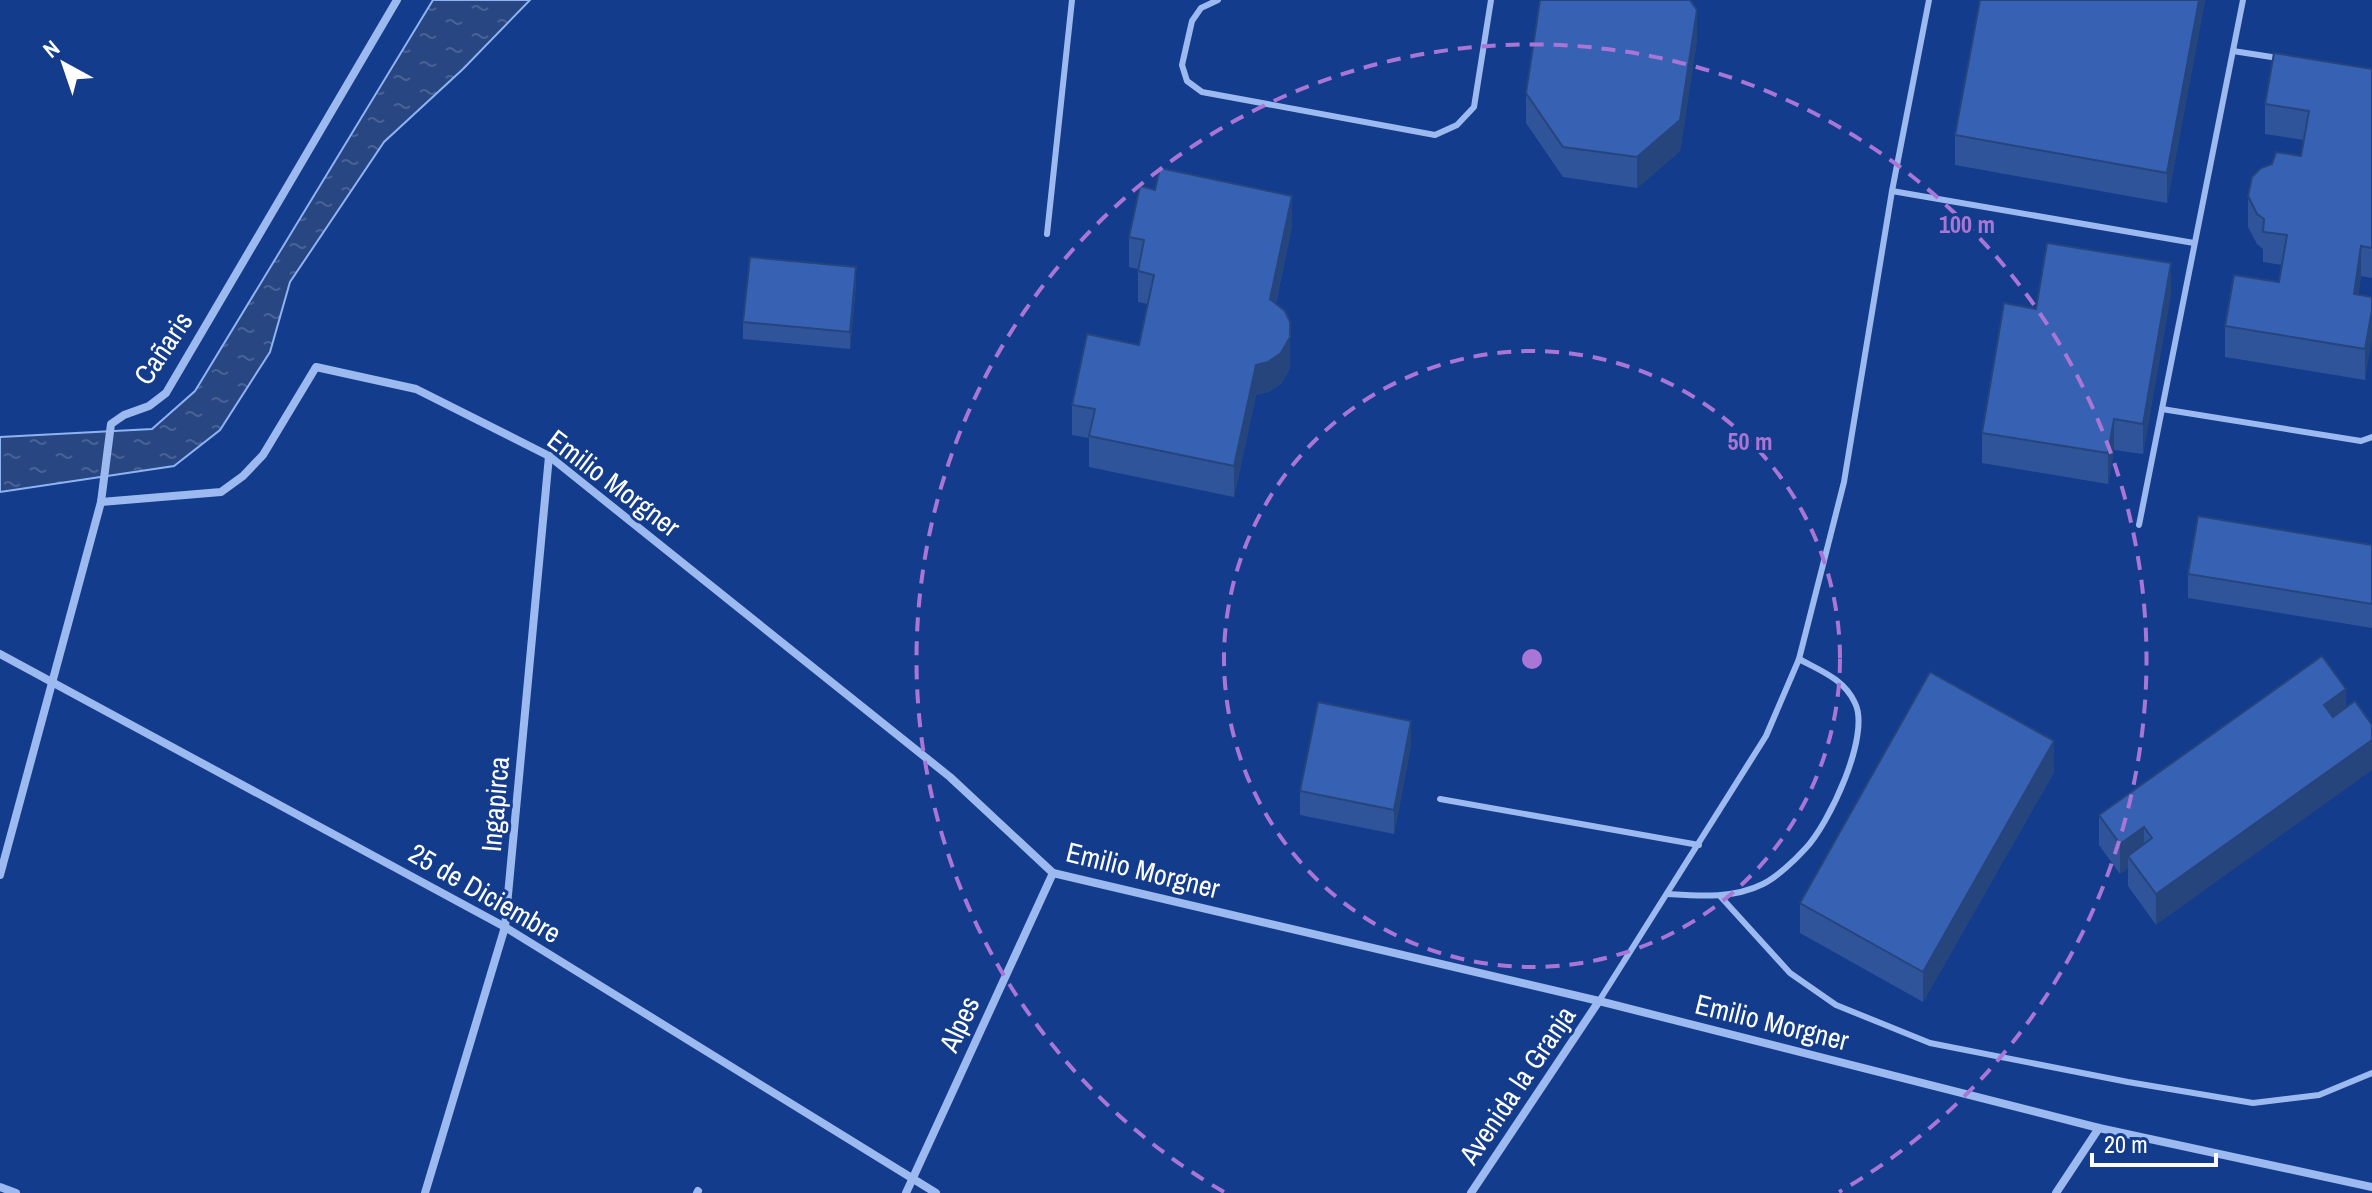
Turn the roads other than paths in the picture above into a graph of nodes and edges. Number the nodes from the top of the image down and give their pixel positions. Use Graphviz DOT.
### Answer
graph roads {
  1 [pos="397,0"];
  2 [pos="1072,0"];
  3 [pos="1218,0"];
  4 [pos="1491,0"];
  5 [pos="1929,0"];
  6 [pos="2243,0"];
  7 [pos="2233,51"];
  8 [pos="2279,58"];
  9 [pos="1892,191"];
  10 [pos="1047,234"];
  11 [pos="2194,243"];
  12 [pos="2162,409"];
  13 [pos="2372,437"];
  14 [pos="549,456"];
  15 [pos="101,502"];
  16 [pos="2139,525"];
  17 [pos="0,654"];
  18 [pos="1799,659"];
  19 [pos="52,681"];
  20 [pos="1440,799"];
  21 [pos="1699,845"];
  22 [pos="1053,873"];
  23 [pos="0,875"];
  24 [pos="1667,894"];
  25 [pos="1720,896"];
  26 [pos="505,927"];
  27 [pos="1599,1001"];
  28 [pos="2372,1073"];
  29 [pos="2099,1128"];
  30 [pos="911,1179"];
  31 [pos="0,1187"];
  32 [pos="2372,1187"];
  33 [pos="16,1193"];
  34 [pos="425,1193"];
  35 [pos="906,1193"];
  36 [pos="936,1193"];
  37 [pos="1471,1193"];
  38 [pos="2056,1193"];
  1 -- 15 [label="street, Cañaris"];
  2 -- 10 [label="lane"];
  3 -- 4 [label="lane"];
  5 -- 9 [label="lane"];
  6 -- 7 [label="lane"];
  7 -- 8 [label="lane"];
  7 -- 11 [label="lane"];
  9 -- 11 [label="lane"];
  9 -- 18 [label="lane"];
  11 -- 12 [label="lane"];
  12 -- 13 [label="lane"];
  12 -- 16 [label="lane"];
  14 -- 15 [label="street, Emilio Morgner"];
  14 -- 22 [label="street, Emilio Morgner"];
  14 -- 26 [label="street, Ingapirca"];
  15 -- 19 [label="street, Cañaris"];
  17 -- 19 [label="street, 25 de Diciembre"];
  18 -- 21 [label="lane"];
  18 -- 25 [label="lane"];
  19 -- 23 [label="street, Cañaris"];
  19 -- 26 [label="street, 25 de Diciembre"];
  20 -- 21 [label="lane"];
  21 -- 24 [label="lane"];
  22 -- 27 [label="street, Emilio Morgner"];
  22 -- 30 [label="street, Alpes"];
  24 -- 25 [label="lane"];
  24 -- 27 [label="lane"];
  25 -- 28 [label="lane"];
  26 -- 30 [label="street, 25 de Diciembre"];
  26 -- 34 [label="street, Ingapirca"];
  27 -- 29 [label="street, Emilio Morgner"];
  27 -- 37 [label="street, Avenida la Granja"];
  29 -- 32 [label="street, Emilio Morgner"];
  29 -- 38 [label="street"];
  30 -- 35 [label="street, Alpes"];
  30 -- 36 [label="street, 25 de Diciembre"];
  31 -- 33 [label="street"];
}
